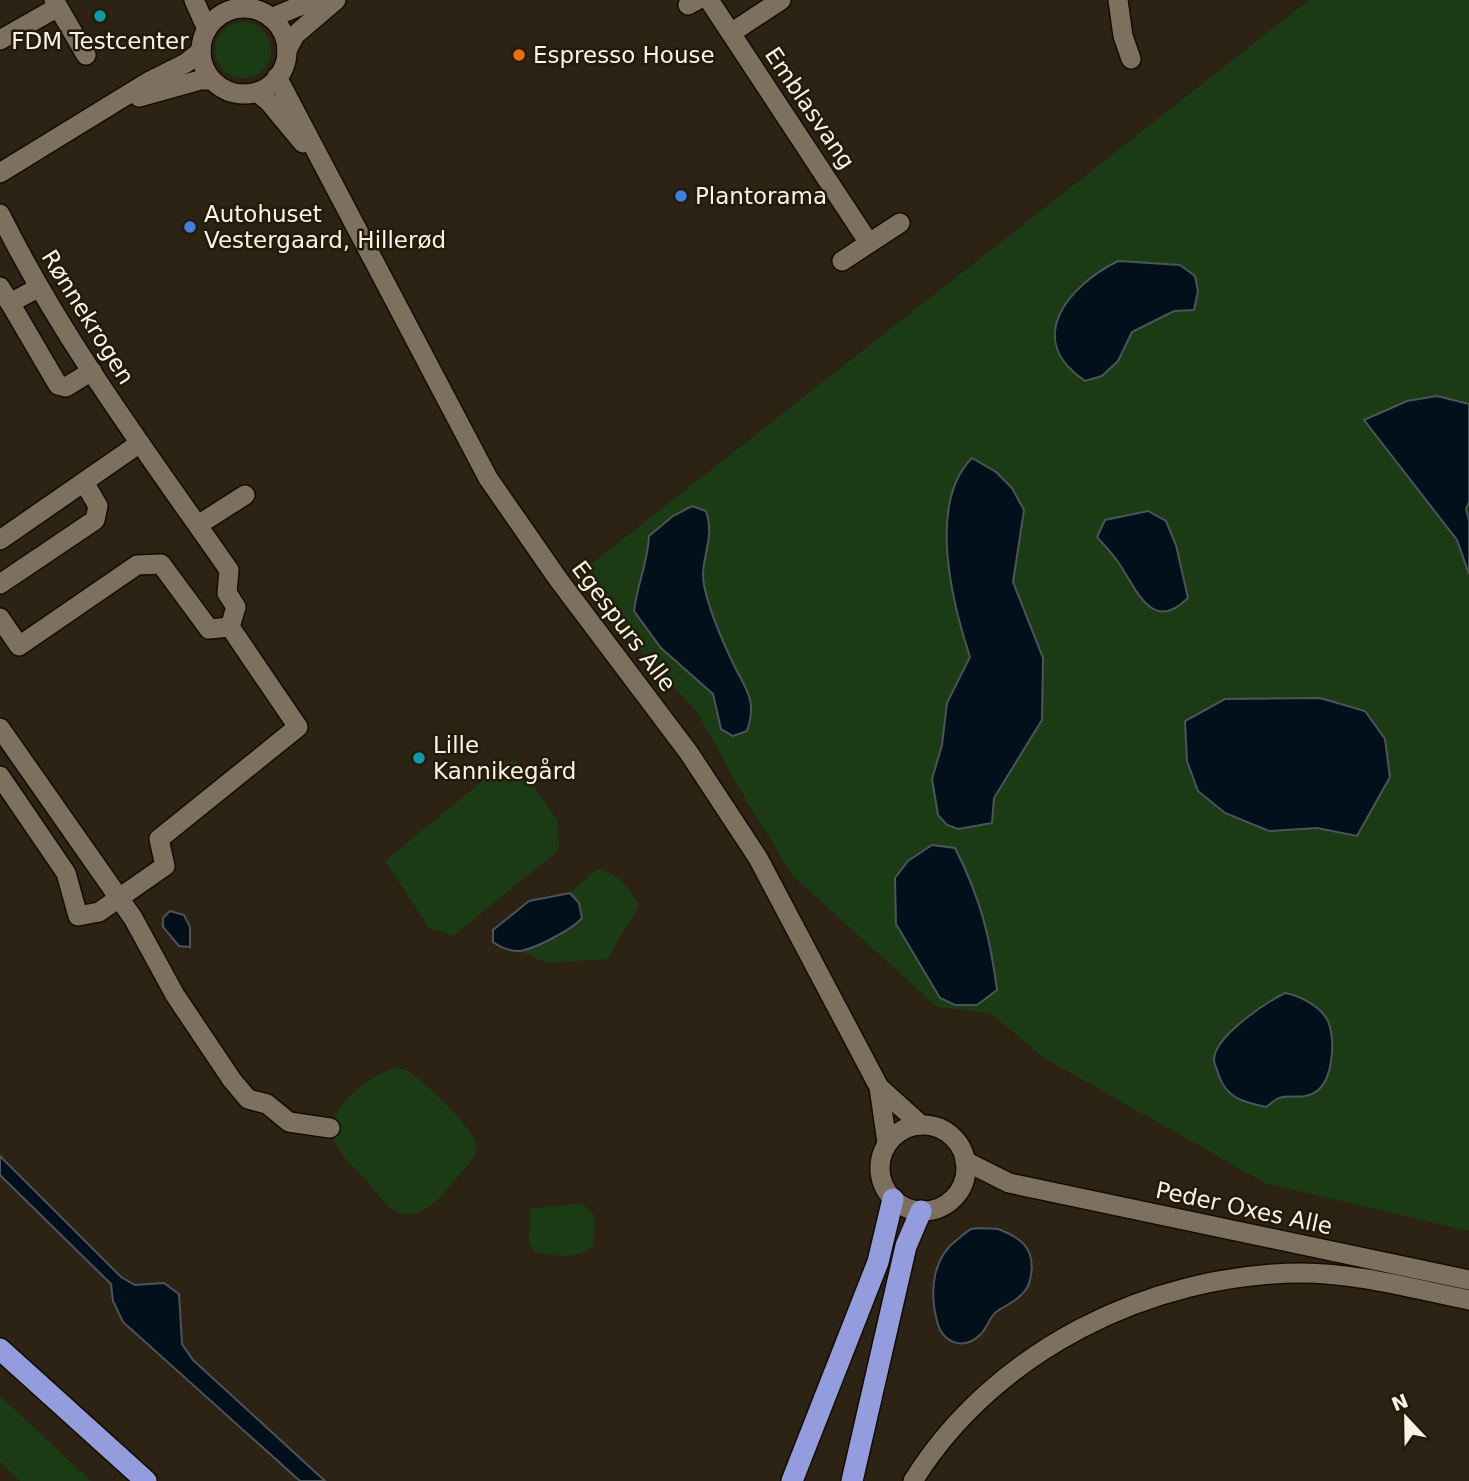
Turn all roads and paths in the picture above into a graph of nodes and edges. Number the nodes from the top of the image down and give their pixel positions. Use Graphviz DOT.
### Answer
graph roads {
  1 [pos="194,0"];
  2 [pos="314,0"];
  3 [pos="336,0"];
  4 [pos="709,0"];
  5 [pos="781,0"];
  6 [pos="1118,0"];
  7 [pos="56,4"];
  8 [pos="221,6"];
  9 [pos="271,18"];
  10 [pos="207,29"];
  11 [pos="731,33"];
  12 [pos="0,40"];
  13 [pos="286,50"];
  14 [pos="201,51"];
  15 [pos="86,55"];
  16 [pos="1131,59"];
  17 [pos="277,77"];
  18 [pos="212,80"];
  19 [pos="257,92"];
  20 [pos="108,107"];
  21 [pos="0,173"];
  22 [pos="338,190"];
  23 [pos="0,214"];
  24 [pos="900,223"];
  25 [pos="869,243"];
  26 [pos="842,261"];
  27 [pos="38,288"];
  28 [pos="5,295"];
  29 [pos="92,371"];
  30 [pos="140,443"];
  31 [pos="84,482"];
  32 [pos="245,495"];
  33 [pos="198,525"];
  34 [pos="0,540"];
  35 [pos="0,584"];
  36 [pos="0,618"];
  37 [pos="230,627"];
  38 [pos="0,728"];
  39 [pos="0,776"];
  40 [pos="120,900"];
  41 [pos="879,1087"];
  42 [pos="921,1125"];
  43 [pos="330,1128"];
  44 [pos="887,1143"];
  45 [pos="965,1161"];
  46 [pos="1009,1184"];
  47 [pos="962,1186"];
  48 [pos="893,1199"];
  49 [pos="921,1211"];
  50 [pos="1469,1280"];
  51 [pos="1469,1300"];
  52 [pos="0,1349"];
  53 [pos="146,1481"];
  54 [pos="793,1481"];
  55 [pos="852,1481"];
  56 [pos="913,1481"];
  1 -- 10 [label="street"];
  2 -- 9 [label="street"];
  3 -- 13 [label="street"];
  4 -- 11 [label="street, Emblasvang"];
  5 -- 11 [label="street"];
  6 -- 16 [label="street"];
  7 -- 12 [label="street"];
  7 -- 15 [label="street"];
  8 -- 9 [label="street"];
  8 -- 10 [label="street"];
  9 -- 13 [label="street"];
  10 -- 14 [label="street"];
  11 -- 25 [label="street, Emblasvang"];
  13 -- 17 [label="street"];
  14 -- 18 [label="street"];
  14 -- 20 [label="street"];
  17 -- 19 [label="street"];
  17 -- 22 [label="street, Egespurs Alle"];
  18 -- 19 [label="street"];
  18 -- 20 [label="street"];
  19 -- 22 [label="street, Egespurs Alle"];
  20 -- 21 [label="street"];
  22 -- 41 [label="street, Egespurs Alle"];
  23 -- 27 [label="street, Rønnekrogen"];
  24 -- 25 [label="street"];
  25 -- 26 [label="street"];
  27 -- 28 [label="street"];
  27 -- 29 [label="street, Rønnekrogen"];
  28 -- 29 [label="street"];
  29 -- 30 [label="street, Rønnekrogen"];
  30 -- 31 [label="street"];
  30 -- 33 [label="street, Rønnekrogen"];
  31 -- 34 [label="street"];
  31 -- 35 [label="street"];
  32 -- 33 [label="street"];
  33 -- 37 [label="street, Rønnekrogen"];
  36 -- 37 [label="street"];
  37 -- 40 [label="street"];
  38 -- 40 [label="street"];
  39 -- 40 [label="street"];
  40 -- 43 [label="street"];
  41 -- 42 [label="street, Egespurs Alle"];
  41 -- 44 [label="street, Egespurs Alle"];
  42 -- 44 [label="street"];
  42 -- 45 [label="street"];
  44 -- 48 [label="street"];
  45 -- 46 [label="street, Peder Oxes Alle"];
  45 -- 47 [label="street"];
  46 -- 47 [label="street, Peder Oxes Alle"];
  46 -- 50 [label="street, Peder Oxes Alle"];
  47 -- 49 [label="street"];
  48 -- 49 [label="street"];
  48 -- 54 [label="highway"];
  49 -- 55 [label="highway"];
  51 -- 56 [label="street"];
  52 -- 53 [label="highway"];
}
